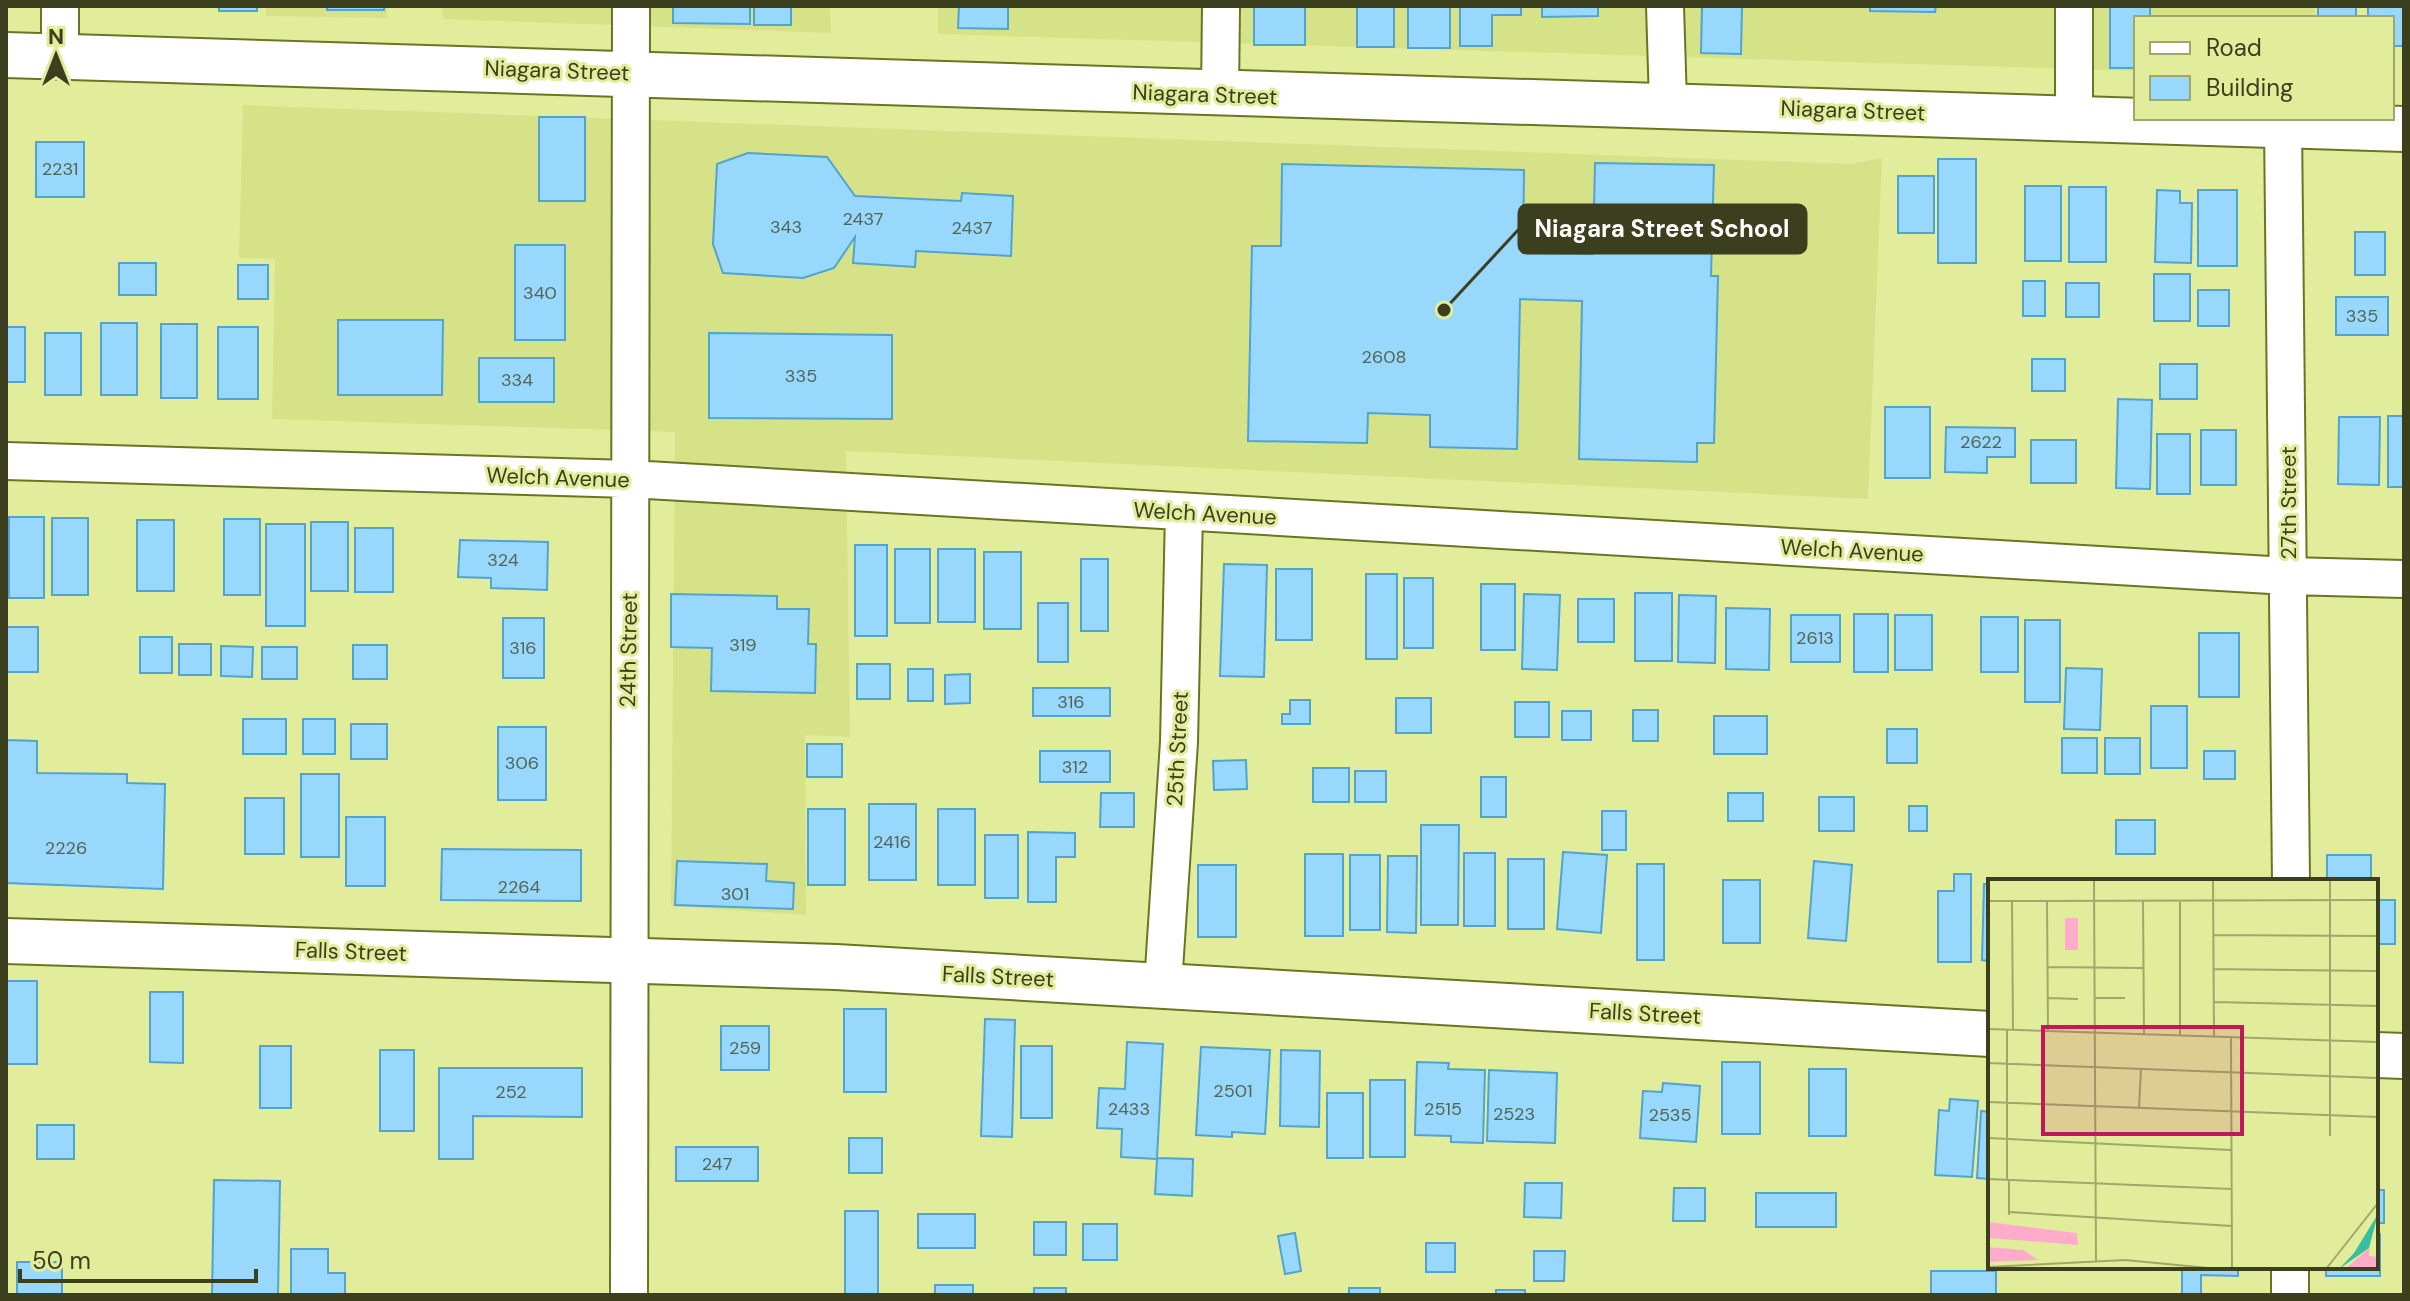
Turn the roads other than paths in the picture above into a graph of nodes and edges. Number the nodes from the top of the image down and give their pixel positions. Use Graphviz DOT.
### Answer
graph roads {
  1 [pos="60,6"];
  2 [pos="631,6"];
  3 [pos="1221,6"];
  4 [pos="1665,6"];
  5 [pos="2074,6"];
  6 [pos="6,55"];
  7 [pos="60,57"];
  8 [pos="630,72"];
  9 [pos="1220,95"];
  10 [pos="1668,103"];
  11 [pos="2074,117"];
  12 [pos="2134,119"];
  13 [pos="2152,120"];
  14 [pos="2283,125"];
  15 [pos="2404,129"];
  16 [pos="6,461"];
  17 [pos="630,479"];
  18 [pos="1184,512"];
  19 [pos="2288,576"];
  20 [pos="2404,579"];
  21 [pos="2291,879"];
  22 [pos="6,941"];
  23 [pos="628,959"];
  24 [pos="1163,985"];
  25 [pos="1988,1034"];
  26 [pos="2378,1055"];
  27 [pos="2404,1056"];
  28 [pos="2290,1269"];
  29 [pos="629,1295"];
  30 [pos="2290,1295"];
  1 -- 7 [label="street"];
  2 -- 8 [label="street, 24th Street"];
  3 -- 9 [label="street"];
  4 -- 10 [label="street"];
  5 -- 11 [label="street"];
  6 -- 7 [label="street, Niagara Street"];
  7 -- 8 [label="street, Niagara Street"];
  8 -- 9 [label="street, Niagara Street"];
  8 -- 17 [label="street, 24th Street"];
  9 -- 10 [label="street, Niagara Street"];
  10 -- 11 [label="street, Niagara Street"];
  11 -- 12 [label="street, Niagara Street"];
  13 -- 14 [label="street, Niagara Street"];
  14 -- 15 [label="street, Niagara Street"];
  14 -- 19 [label="street, 27th Street"];
  16 -- 17 [label="street, Welch Avenue"];
  17 -- 18 [label="street, Welch Avenue"];
  17 -- 23 [label="street, 24th Street"];
  18 -- 19 [label="street, Welch Avenue"];
  18 -- 24 [label="street, 25th Street"];
  19 -- 20 [label="street, Welch Avenue"];
  19 -- 21 [label="street, 27th Street"];
  22 -- 23 [label="street, Falls Street"];
  23 -- 24 [label="street, Falls Street"];
  23 -- 29 [label="street, 24th Street"];
  24 -- 25 [label="street, Falls Street"];
  26 -- 27 [label="street"];
  28 -- 30 [label="street"];
}
